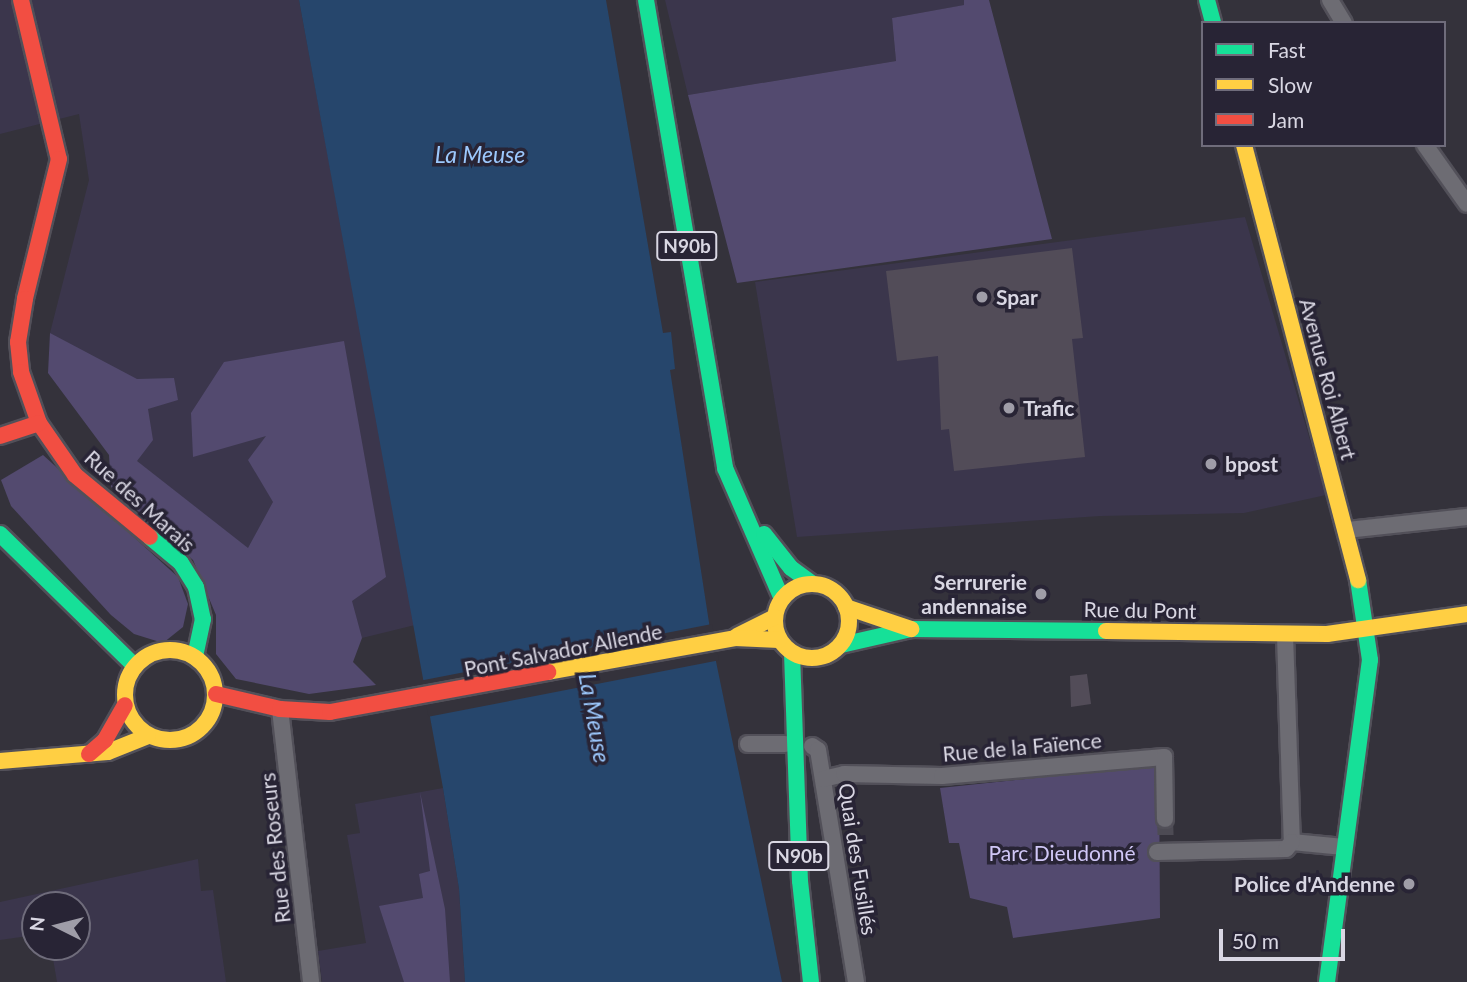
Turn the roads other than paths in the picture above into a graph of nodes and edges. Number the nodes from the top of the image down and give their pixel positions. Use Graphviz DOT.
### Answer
graph roads {
  1 [pos="21,0"];
  2 [pos="646,0"];
  3 [pos="1207,0"];
  4 [pos="1330,0"];
  5 [pos="1212,21"];
  6 [pos="1343,21"];
  7 [pos="1245,147"];
  8 [pos="1426,147"];
  9 [pos="1467,204"];
  10 [pos="39,423"];
  11 [pos="0,436"];
  12 [pos="1467,517"];
  13 [pos="748,520"];
  14 [pos="1347,530"];
  15 [pos="6,538"];
  16 [pos="813,584"];
  17 [pos="782,599"];
  18 [pos="846,607"];
  19 [pos="1467,614"];
  20 [pos="775,617"];
  21 [pos="1367,624"];
  22 [pos="911,629"];
  23 [pos="1285,635"];
  24 [pos="735,638"];
  25 [pos="779,640"];
  26 [pos="841,645"];
  27 [pos="792,653"];
  28 [pos="195,657"];
  29 [pos="819,658"];
  30 [pos="135,666"];
  31 [pos="216,694"];
  32 [pos="125,705"];
  33 [pos="280,709"];
  34 [pos="798,730"];
  35 [pos="148,736"];
  36 [pos="748,744"];
  37 [pos="785,744"];
  38 [pos="812,746"];
  39 [pos="89,754"];
  40 [pos="0,761"];
  41 [pos="823,779"];
  42 [pos="1165,819"];
  43 [pos="1292,842"];
  44 [pos="1344,847"];
  45 [pos="1163,849"];
  46 [pos="311,982"];
  47 [pos="811,982"];
  48 [pos="856,982"];
  49 [pos="1326,982"];
  1 -- 10 [label="main road, Rue des Marais"];
  2 -- 13 [label="main road, N90b"];
  3 -- 5 [label="main road"];
  4 -- 6 [label="street"];
  7 -- 14 [label="main road, Avenue Roi Albert"];
  8 -- 9 [label="street"];
  10 -- 11 [label="main road"];
  10 -- 28 [label="main road, Rue des Marais"];
  12 -- 14 [label="street"];
  13 -- 16 [label="main road, N90b"];
  13 -- 17 [label="main road, N90b"];
  14 -- 21 [label="main road, Avenue Roi Albert"];
  15 -- 30 [label="main road"];
  16 -- 17 [label="main road"];
  16 -- 18 [label="main road"];
  17 -- 20 [label="main road"];
  18 -- 22 [label="main road, Rue du Pont"];
  18 -- 26 [label="main road"];
  19 -- 21 [label="main road, Rue du Pont"];
  20 -- 24 [label="main road"];
  20 -- 25 [label="main road"];
  21 -- 23 [label="main road, Rue du Pont"];
  21 -- 44 [label="main road, Avenue Roi Albert"];
  22 -- 23 [label="main road, Rue du Pont"];
  22 -- 26 [label="main road, Rue du Pont"];
  23 -- 43 [label="street"];
  24 -- 25 [label="main road"];
  24 -- 33 [label="main road, Pont Salvador Allende"];
  25 -- 27 [label="main road"];
  26 -- 29 [label="main road"];
  27 -- 29 [label="main road"];
  27 -- 34 [label="main road, N90b"];
  28 -- 30 [label="main road"];
  28 -- 31 [label="main road"];
  29 -- 34 [label="main road, N90b"];
  30 -- 32 [label="main road"];
  31 -- 33 [label="main road, Pont Salvador Allende"];
  31 -- 35 [label="main road"];
  32 -- 35 [label="main road"];
  32 -- 39 [label="main road"];
  33 -- 46 [label="street, Rue des Roseurs"];
  34 -- 47 [label="main road, N90b"];
  35 -- 39 [label="main road"];
  36 -- 37 [label="street"];
  38 -- 41 [label="street, Quai des Fusillés"];
  39 -- 40 [label="main road"];
  41 -- 42 [label="street, Rue de la Faïence"];
  41 -- 48 [label="street, Quai des Fusillés"];
  43 -- 44 [label="street"];
  43 -- 45 [label="street"];
  44 -- 49 [label="main road, Avenue Roi Albert"];
}
